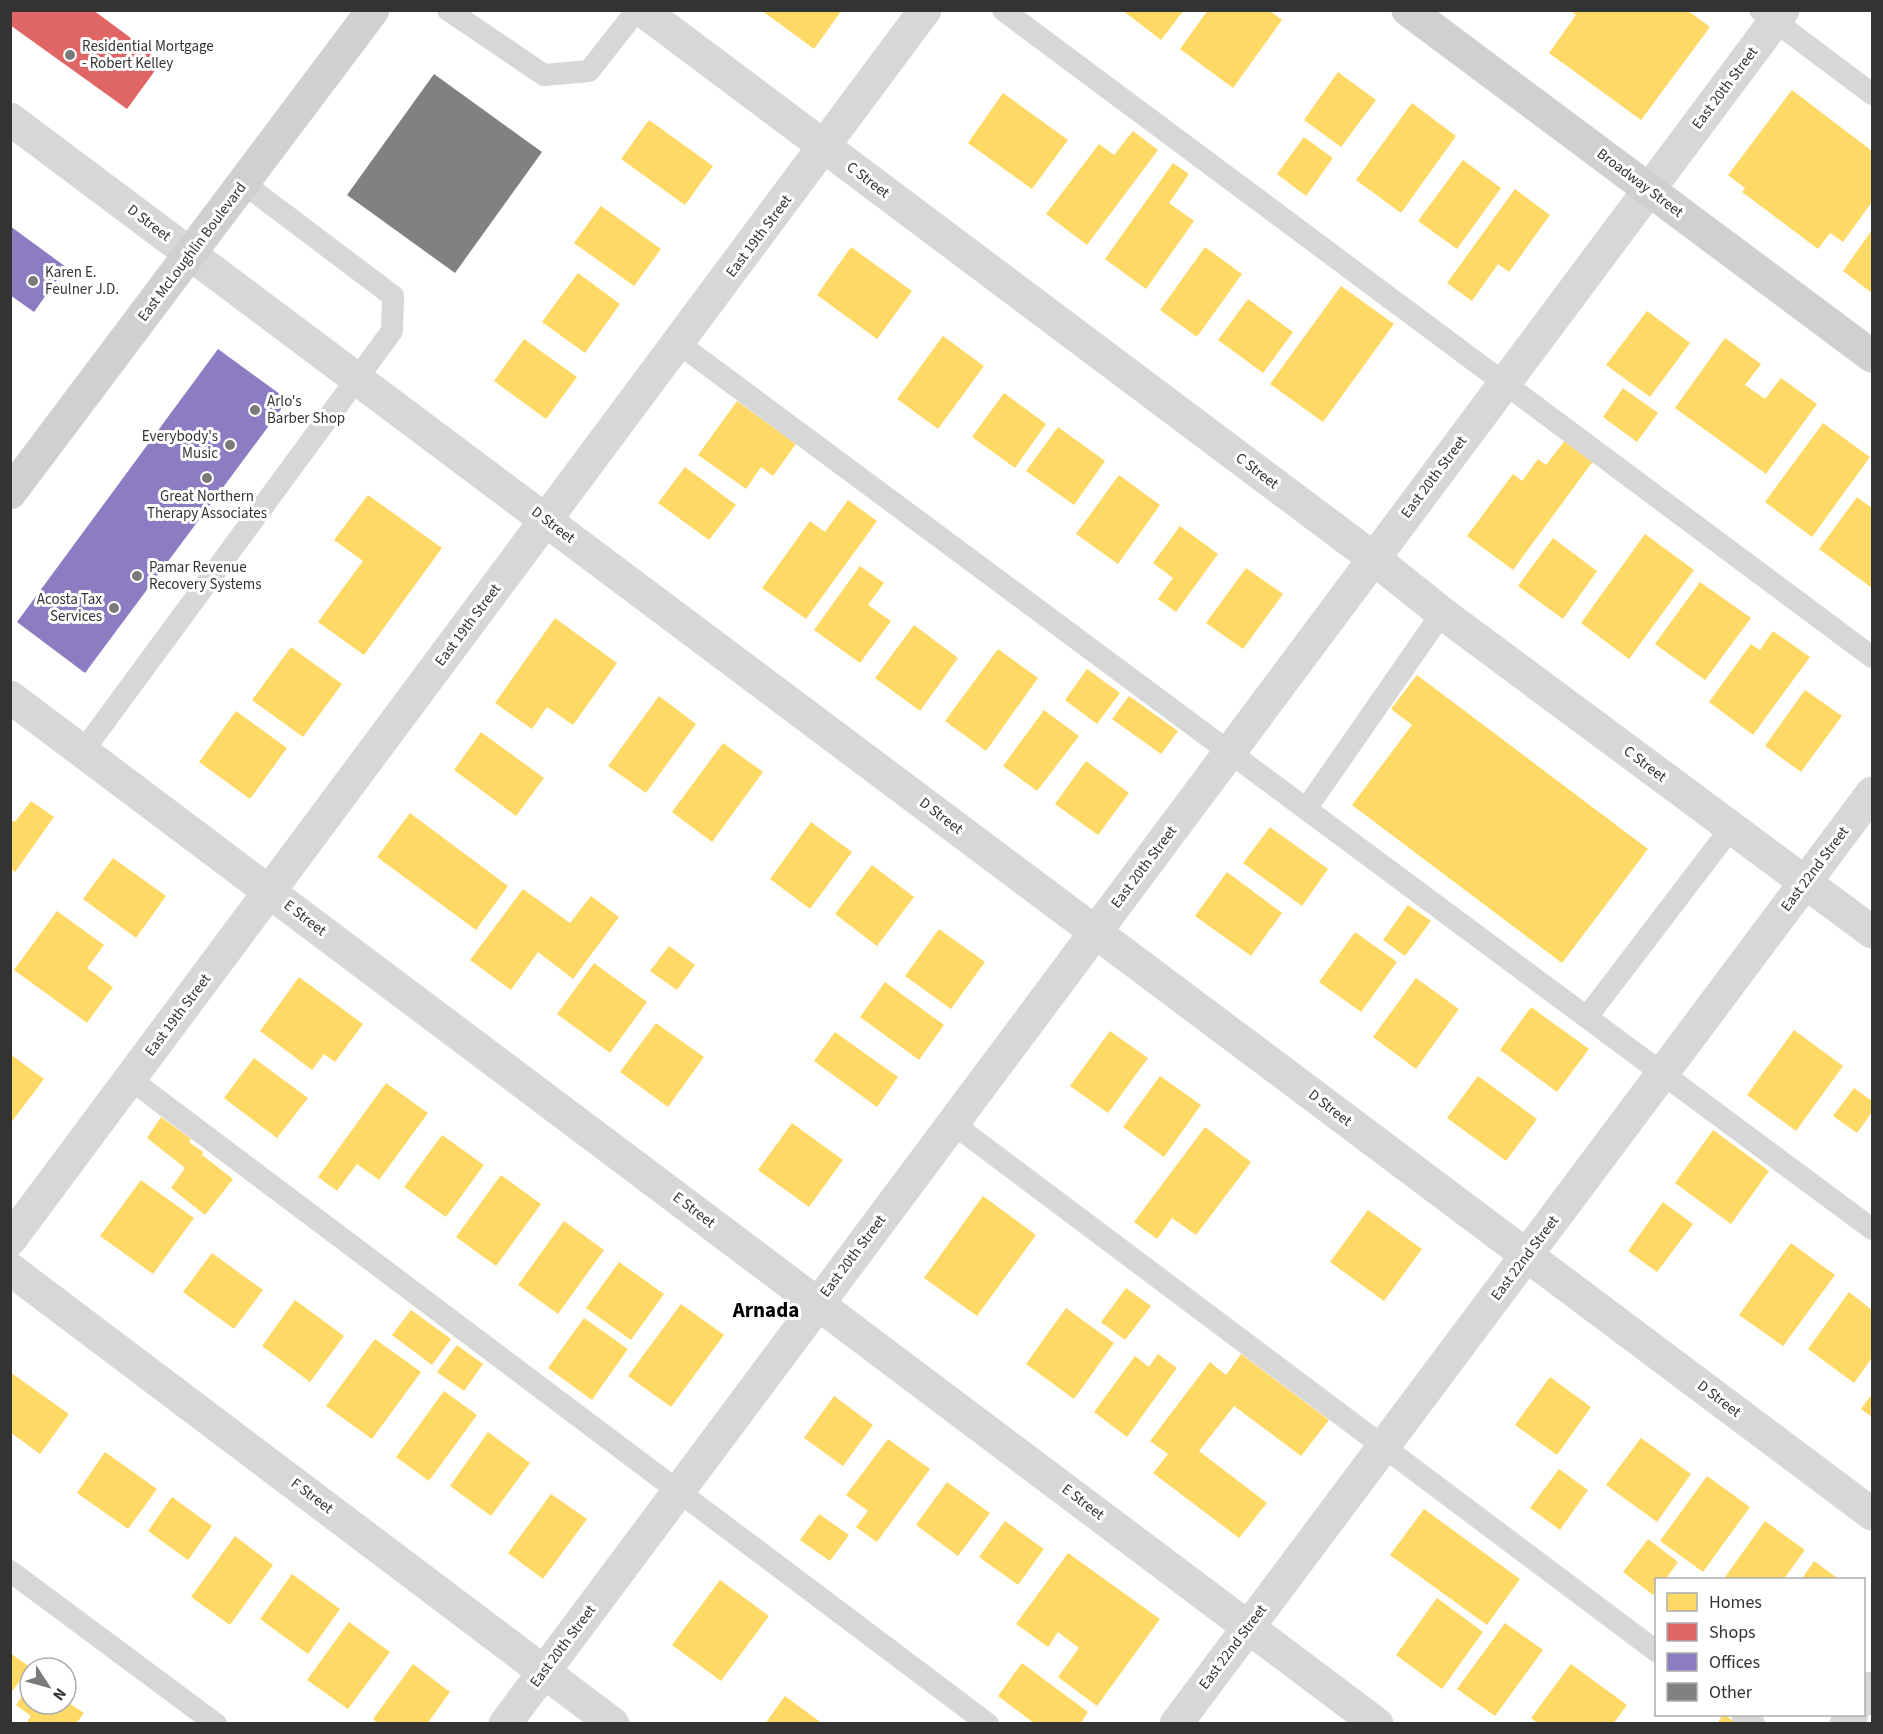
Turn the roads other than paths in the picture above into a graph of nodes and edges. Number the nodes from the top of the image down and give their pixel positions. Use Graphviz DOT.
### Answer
graph roads {
  1 [pos="373,10"];
  2 [pos="448,10"];
  3 [pos="637,10"];
  4 [pos="642,10"];
  5 [pos="926,10"];
  6 [pos="1004,10"];
  7 [pos="1408,10"];
  8 [pos="1772,14"];
  9 [pos="1872,94"];
  10 [pos="10,118"];
  11 [pos="824,147"];
  12 [pos="243,183"];
  13 [pos="1649,190"];
  14 [pos="190,253"];
  15 [pos="678,343"];
  16 [pos="1872,356"];
  17 [pos="357,378"];
  18 [pos="1505,383"];
  19 [pos="10,493"];
  20 [pos="546,520"];
  21 [pos="1374,558"];
  22 [pos="1442,613"];
  23 [pos="1872,657"];
  24 [pos="10,697"];
  25 [pos="82,751"];
  26 [pos="1229,752"];
  27 [pos="1872,793"];
  28 [pos="1306,809"];
  29 [pos="1731,828"];
  30 [pos="1806,882"];
  31 [pos="270,891"];
  32 [pos="1095,932"];
  33 [pos="1872,932"];
  34 [pos="1587,1017"];
  35 [pos="1663,1073"];
  36 [pos="130,1079"];
  37 [pos="952,1123"];
  38 [pos="1872,1229"];
  39 [pos="10,1240"];
  40 [pos="1527,1256"];
  41 [pos="10,1269"];
  42 [pos="818,1303"];
  43 [pos="1384,1446"];
  44 [pos="678,1491"];
  45 [pos="1872,1514"];
  46 [pos="10,1571"];
  47 [pos="1249,1627"];
  48 [pos="1655,1650"];
  49 [pos="544,1672"];
  50 [pos="216,1724"];
  51 [pos="505,1724"];
  52 [pos="613,1724"];
  53 [pos="988,1724"];
  54 [pos="1176,1724"];
  55 [pos="1377,1724"];
  1 -- 12 [label="street, East McLoughlin Boulevard"];
  2 -- 3 [label="lane"];
  4 -- 11 [label="street, C Street"];
  5 -- 11 [label="street, East 19th Street"];
  6 -- 18 [label="lane"];
  7 -- 13 [label="street, Broadway Street"];
  8 -- 9 [label="lane"];
  8 -- 13 [label="street, East 20th Street"];
  10 -- 14 [label="street, D Street"];
  11 -- 15 [label="street, East 19th Street"];
  11 -- 21 [label="street, C Street"];
  12 -- 14 [label="street, East McLoughlin Boulevard"];
  12 -- 17 [label="lane"];
  13 -- 16 [label="street, Broadway Street"];
  13 -- 18 [label="street, East 20th Street"];
  14 -- 17 [label="street, D Street"];
  14 -- 19 [label="street, East McLoughlin Boulevard"];
  15 -- 20 [label="street, East 19th Street"];
  15 -- 26 [label="lane"];
  17 -- 20 [label="street, D Street"];
  17 -- 25 [label="lane"];
  18 -- 21 [label="street, East 20th Street"];
  18 -- 23 [label="lane"];
  20 -- 31 [label="street, East 19th Street"];
  20 -- 32 [label="street, D Street"];
  21 -- 22 [label="street, C Street"];
  21 -- 26 [label="street, East 20th Street"];
  22 -- 28 [label="lane"];
  22 -- 29 [label="street, C Street"];
  24 -- 25 [label="street, E Street"];
  25 -- 31 [label="street, E Street"];
  26 -- 28 [label="lane"];
  26 -- 32 [label="street, East 20th Street"];
  27 -- 30 [label="street, East 22nd Street"];
  28 -- 34 [label="lane"];
  29 -- 30 [label="street, C Street"];
  29 -- 34 [label="lane"];
  30 -- 33 [label="street, C Street"];
  30 -- 35 [label="street, East 22nd Street"];
  31 -- 36 [label="street, East 19th Street"];
  31 -- 42 [label="street, E Street"];
  32 -- 37 [label="street, East 20th Street"];
  32 -- 40 [label="street, D Street"];
  34 -- 35 [label="lane"];
  35 -- 38 [label="lane"];
  35 -- 40 [label="street, East 22nd Street"];
  36 -- 39 [label="street, East 19th Street"];
  36 -- 44 [label="lane"];
  37 -- 42 [label="street, East 20th Street"];
  37 -- 43 [label="lane"];
  40 -- 43 [label="street, East 22nd Street"];
  40 -- 45 [label="street, D Street"];
  41 -- 49 [label="street, F Street"];
  42 -- 44 [label="street, East 20th Street"];
  42 -- 47 [label="street, E Street"];
  43 -- 47 [label="street, East 22nd Street"];
  43 -- 48 [label="lane"];
  44 -- 49 [label="street, East 20th Street"];
  44 -- 53 [label="lane"];
  46 -- 50 [label="lane"];
  47 -- 54 [label="street, East 22nd Street"];
  47 -- 55 [label="street, E Street"];
  49 -- 51 [label="street, East 20th Street"];
  49 -- 52 [label="street, F Street"];
}
